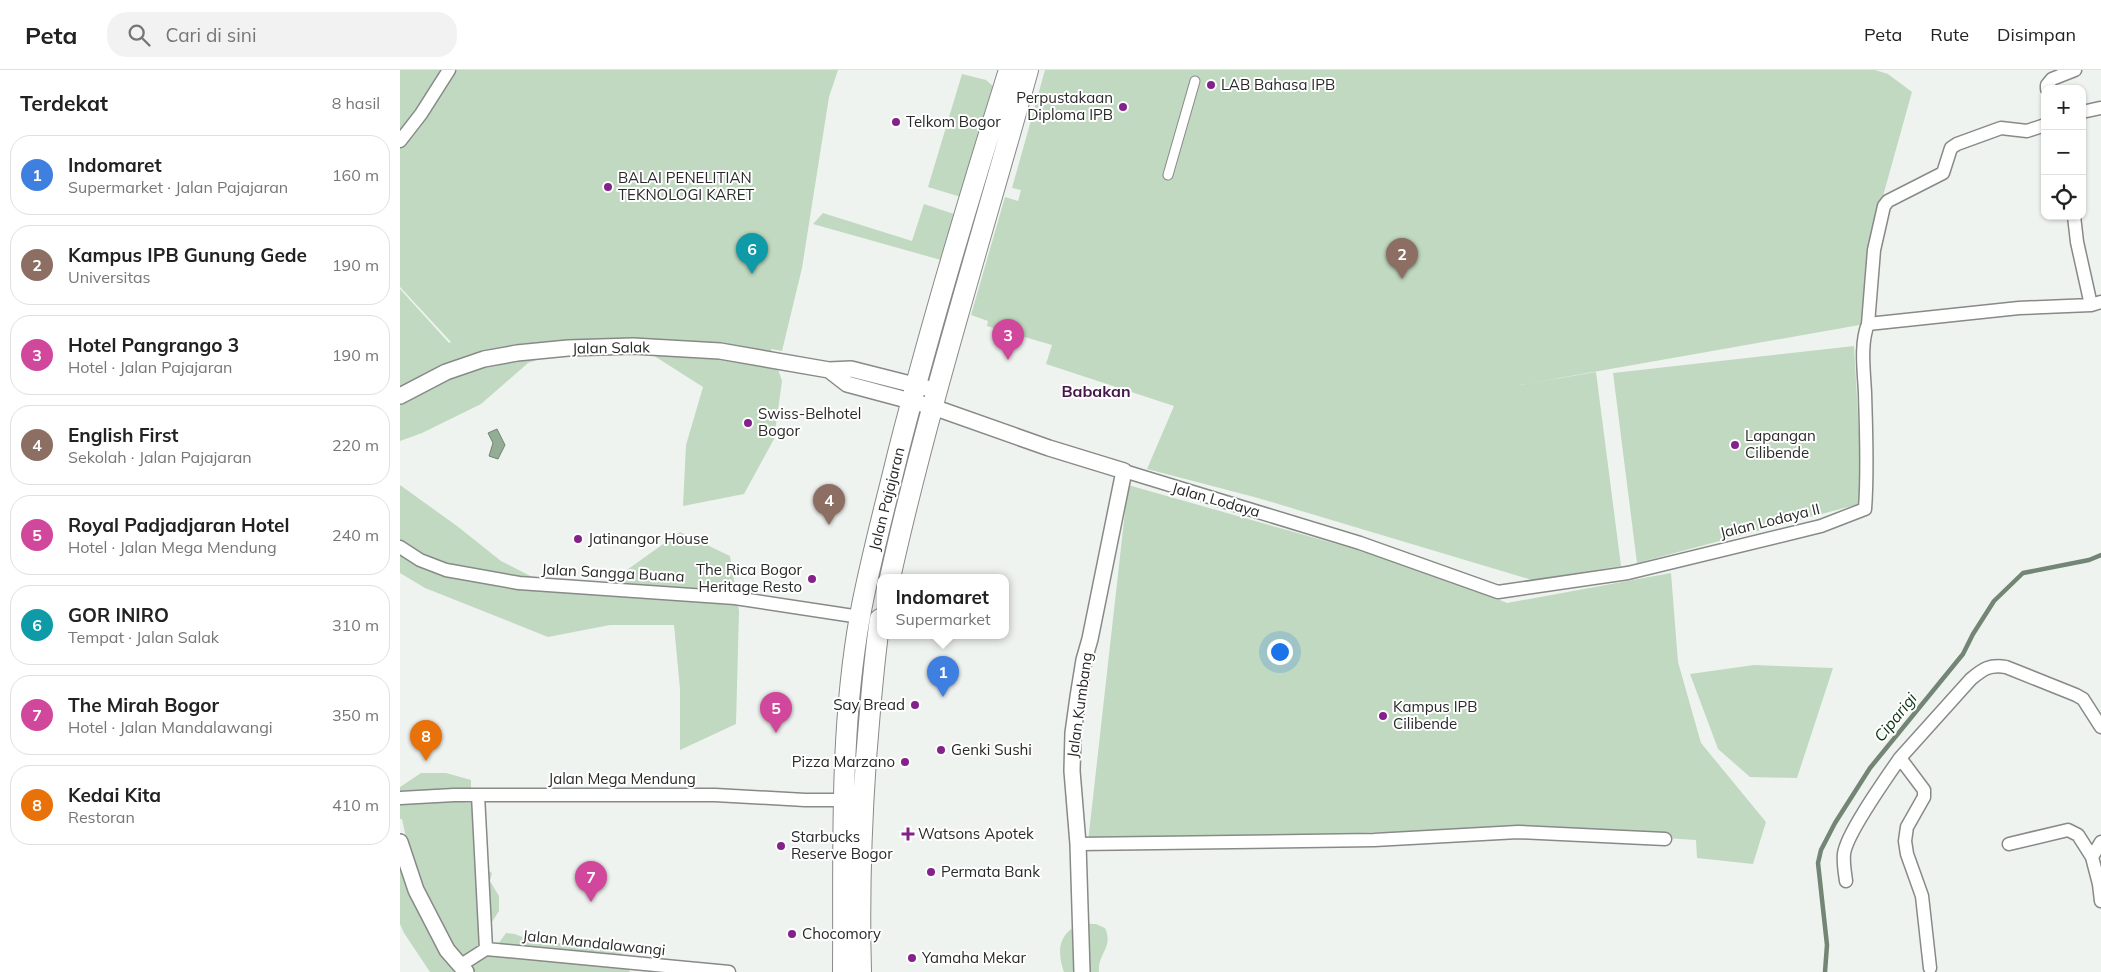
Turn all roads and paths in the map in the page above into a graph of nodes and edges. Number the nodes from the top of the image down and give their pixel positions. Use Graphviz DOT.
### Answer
graph roads {
  1 [pos="449,70"];
  2 [pos="1009,70"];
  3 [pos="1028,70"];
  4 [pos="2072,70"];
  5 [pos="1195,82"];
  6 [pos="2047,85"];
  7 [pos="2100,108"];
  8 [pos="2086,111"];
  9 [pos="2041,126"];
  10 [pos="400,141"];
  11 [pos="1168,175"];
  12 [pos="2074,220"];
  13 [pos="2096,303"];
  14 [pos="1868,324"];
  15 [pos="914,393"];
  16 [pos="400,396"];
  17 [pos="936,399"];
  18 [pos="1124,472"];
  19 [pos="400,547"];
  20 [pos="891,574"];
  21 [pos="1498,592"];
  22 [pos="860,617"];
  23 [pos="877,639"];
  24 [pos="2101,727"];
  25 [pos="1900,758"];
  26 [pos="478,795"];
  27 [pos="400,798"];
  28 [pos="844,800"];
  29 [pos="1665,839"];
  30 [pos="400,842"];
  31 [pos="2101,842"];
  32 [pos="1078,844"];
  33 [pos="2008,844"];
  34 [pos="2092,857"];
  35 [pos="1846,881"];
  36 [pos="2100,884"];
  37 [pos="2101,901"];
  38 [pos="486,949"];
  39 [pos="1930,968"];
  40 [pos="463,969"];
  41 [pos="729,972"];
  42 [pos="843,972"];
  43 [pos="860,972"];
  44 [pos="1082,972"];
  1 -- 10 [label="street"];
  2 -- 15 [label="highway, Jalan Pajajaran"];
  3 -- 17 [label="highway, Jalan Pajajaran"];
  4 -- 6 [label="street"];
  5 -- 11 [label="street"];
  7 -- 8 [label="street"];
  9 -- 14 [label="street, Jalan Lodaya II"];
  12 -- 13 [label="street"];
  13 -- 14 [label="street"];
  14 -- 21 [label="street, Jalan Lodaya II"];
  15 -- 16 [label="street, Jalan Salak"];
  15 -- 17 [label="street, Jalan Salak"];
  15 -- 22 [label="highway, Jalan Pajajaran"];
  17 -- 18 [label="street, Jalan Lodaya"];
  17 -- 20 [label="highway, Jalan Pajajaran"];
  18 -- 21 [label="street, Jalan Lodaya"];
  18 -- 32 [label="street, Jalan Kumbang"];
  19 -- 22 [label="street, Jalan Sangga Buana"];
  22 -- 28 [label="highway, Jalan Pajajaran"];
  23 -- 43 [label="highway"];
  24 -- 25 [label="street"];
  25 -- 35 [label="street"];
  25 -- 39 [label="street"];
  26 -- 27 [label="street, Jalan Mega Mendung"];
  26 -- 28 [label="street, Jalan Mega Mendung"];
  26 -- 38 [label="street"];
  28 -- 42 [label="highway, Jalan Pajajaran"];
  29 -- 32 [label="street"];
  30 -- 40 [label="street"];
  31 -- 34 [label="street"];
  32 -- 44 [label="street, Jalan Kumbang"];
  33 -- 34 [label="street"];
  34 -- 36 [label="street"];
  36 -- 37 [label="street"];
  38 -- 40 [label="street"];
  38 -- 41 [label="street, Jalan Mandalawangi"];
}
